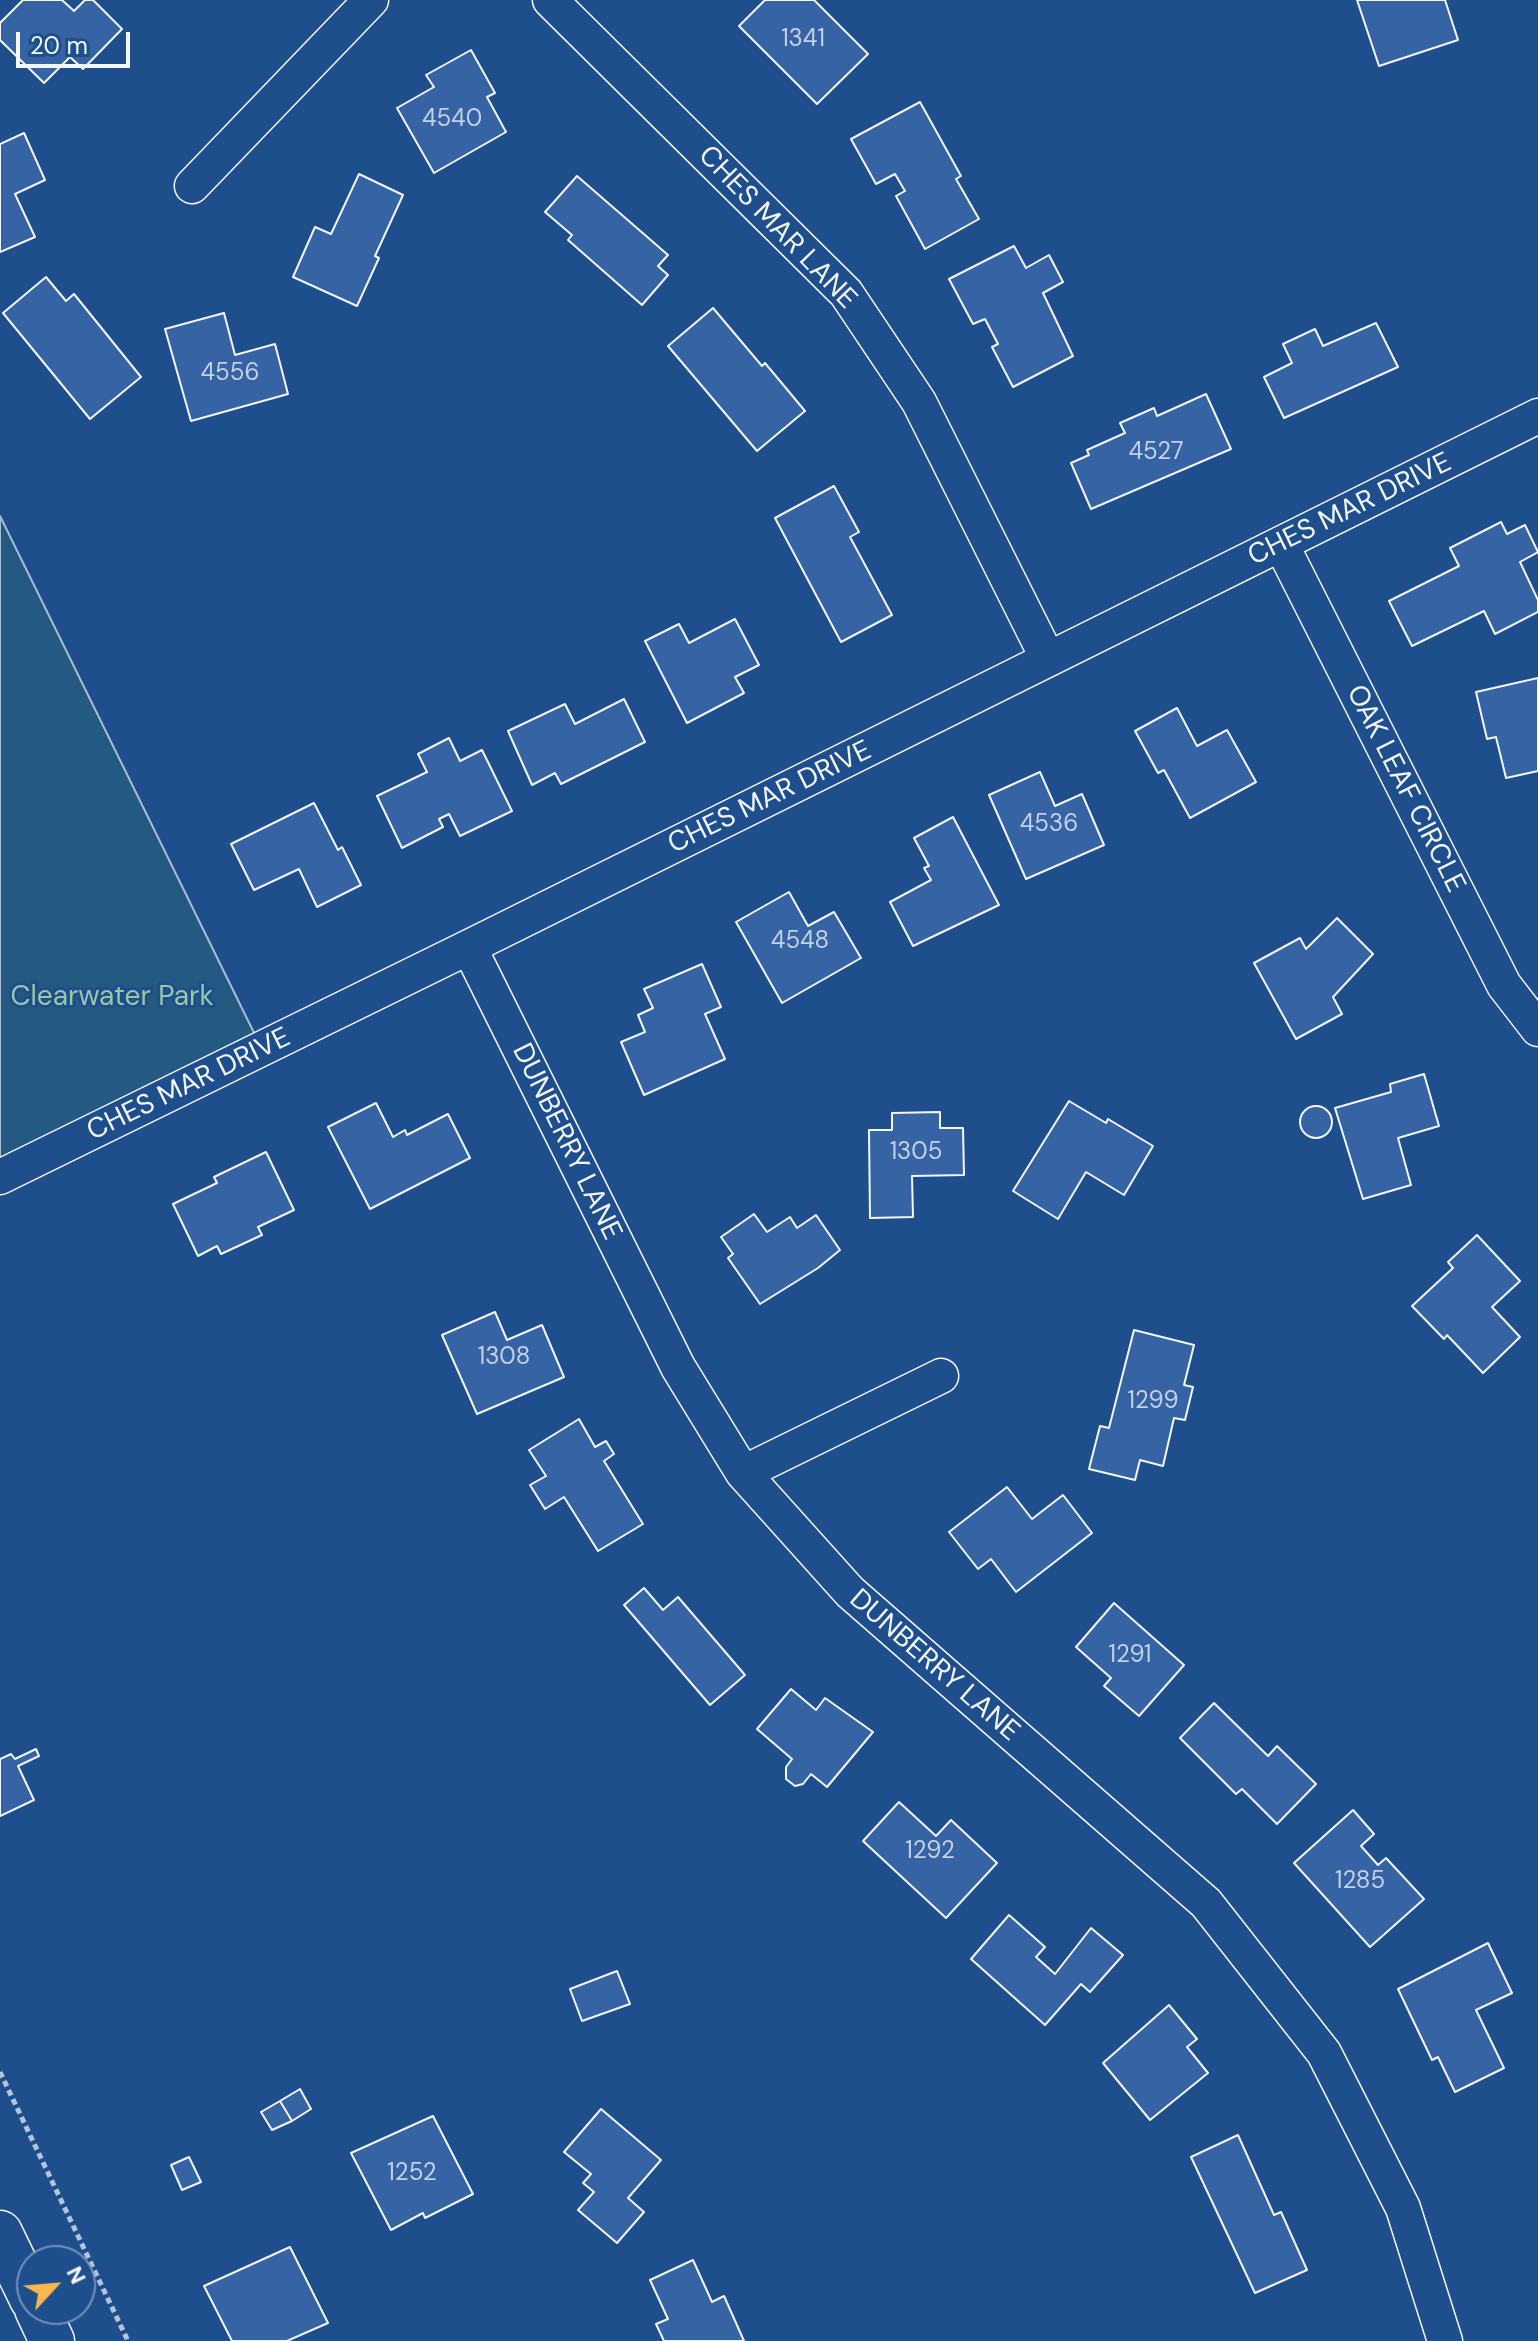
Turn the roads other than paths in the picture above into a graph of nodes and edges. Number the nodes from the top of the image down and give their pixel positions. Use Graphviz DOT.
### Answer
graph roads {
  1 [pos="371,0"];
  2 [pos="550,0"];
  3 [pos="192,186"];
  4 [pos="1538,416"];
  5 [pos="1281,544"];
  6 [pos="1048,659"];
  7 [pos="469,947"];
  8 [pos="1538,1029"];
  9 [pos="0,1177"];
  10 [pos="941,1376"];
  11 [pos="743,1473"];
  12 [pos="0,2233"];
  13 [pos="16,2266"];
  14 [pos="1445,2341"];
  1 -- 3 [label="street"];
  2 -- 6 [label="street, CHES MAR LANE"];
  4 -- 5 [label="street, CHES MAR DRIVE"];
  5 -- 6 [label="street, CHES MAR DRIVE"];
  5 -- 8 [label="street, OAK LEAF CIRCLE"];
  6 -- 7 [label="street, CHES MAR DRIVE"];
  7 -- 9 [label="street, CHES MAR DRIVE"];
  7 -- 11 [label="street, DUNBERRY LANE"];
  10 -- 11 [label="street"];
  11 -- 14 [label="street, DUNBERRY LANE"];
  12 -- 13 [label="main road"];
}
